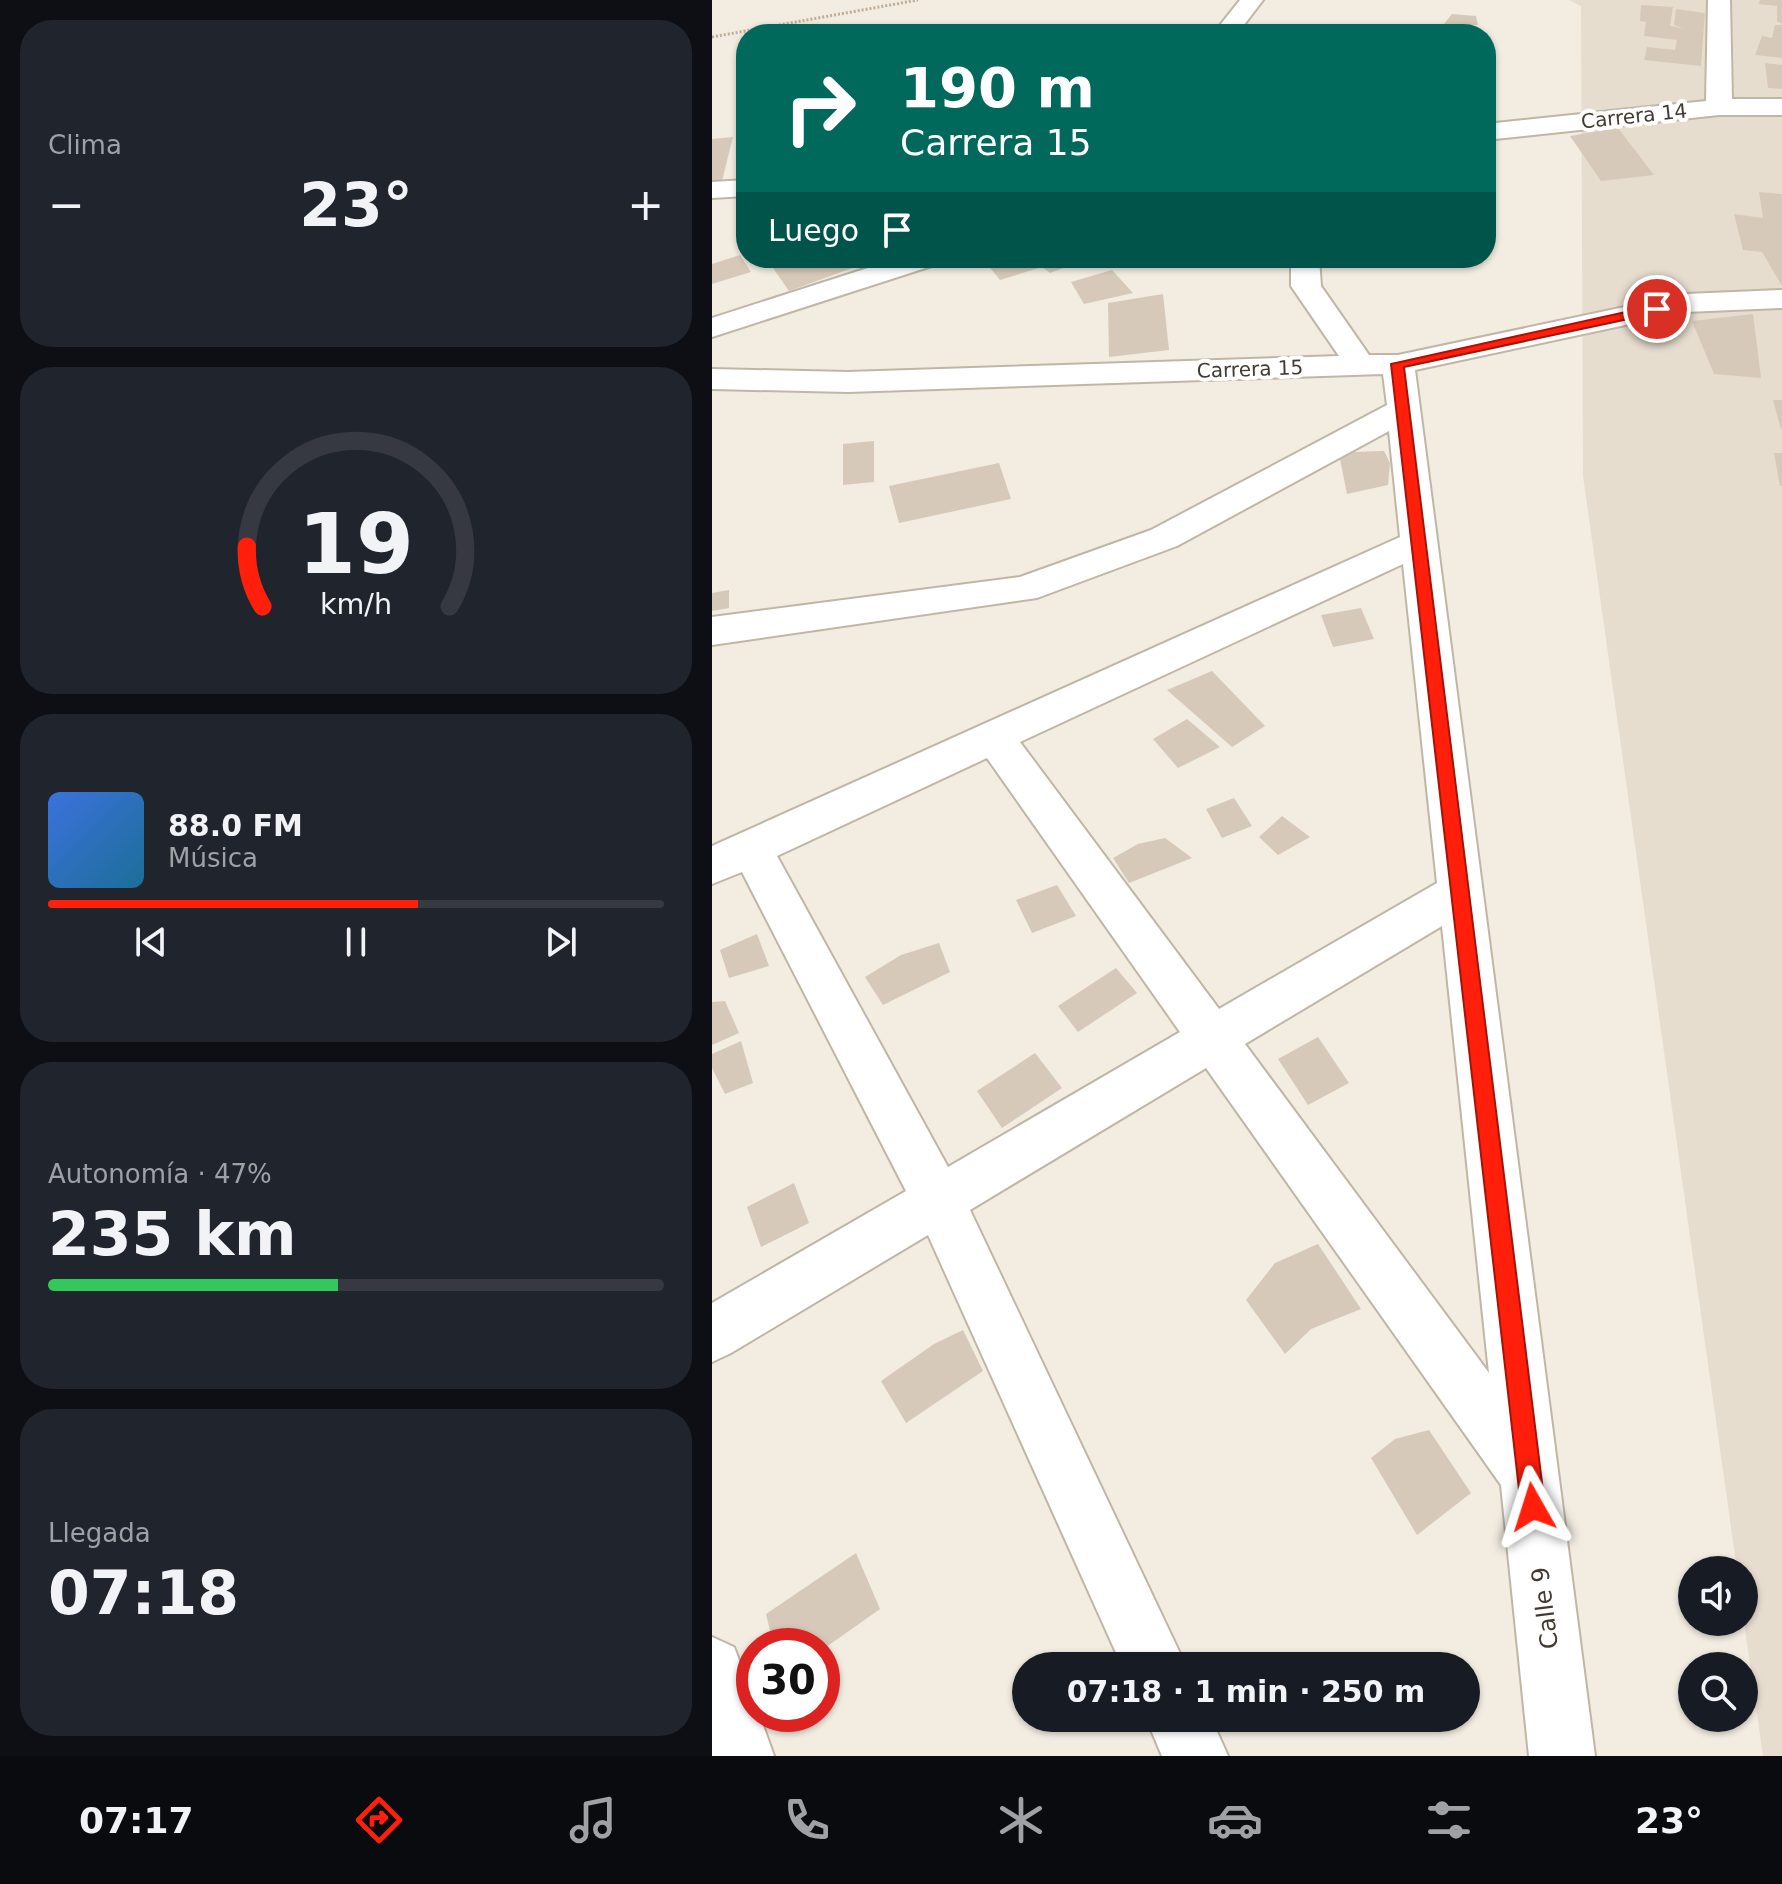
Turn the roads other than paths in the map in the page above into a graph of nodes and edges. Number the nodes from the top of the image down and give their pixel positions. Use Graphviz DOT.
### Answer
graph roads {
  1 [pos="1252,0"];
  2 [pos="1719,0"];
  3 [pos="1233,24"];
  4 [pos="1719,107"];
  5 [pos="1782,107"];
  6 [pos="1496,131"];
  7 [pos="736,189"];
  8 [pos="712,190"];
  9 [pos="897,268"];
  10 [pos="1305,268"];
  11 [pos="1782,299"];
  12 [pos="712,328"];
  13 [pos="712,379"];
  14 [pos="1387,380"];
  15 [pos="1418,543"];
  16 [pos="712,631"];
  17 [pos="994,737"];
  18 [pos="731,857"];
  19 [pos="1460,892"];
  20 [pos="1213,1038"];
  21 [pos="938,1200"];
  22 [pos="712,1334"];
  23 [pos="1530,1476"];
  24 [pos="1148,1652"];
  25 [pos="712,1669"];
  26 [pos="1184,1732"];
  27 [pos="741,1756"];
  28 [pos="1195,1756"];
  29 [pos="1562,1756"];
  1 -- 3 [label="street"];
  2 -- 4 [label="street"];
  4 -- 5 [label="street, Carrera 14"];
  4 -- 6 [label="street, Carrera 14"];
  7 -- 8 [label="street"];
  9 -- 12 [label="street"];
  10 -- 14 [label="street"];
  11 -- 14 [label="street, Carrera 15"];
  13 -- 14 [label="street, Carrera 15"];
  14 -- 15 [label="street, Calle 9"];
  14 -- 16 [label="street"];
  15 -- 17 [label="street"];
  15 -- 19 [label="street, Calle 9"];
  17 -- 18 [label="street"];
  17 -- 20 [label="street"];
  18 -- 21 [label="street"];
  19 -- 20 [label="street"];
  19 -- 23 [label="street, Calle 9"];
  20 -- 21 [label="street"];
  20 -- 23 [label="street"];
  21 -- 22 [label="street"];
  21 -- 24 [label="street"];
  23 -- 29 [label="street, Calle 9"];
  25 -- 27 [label="street"];
  26 -- 28 [label="street"];
}
